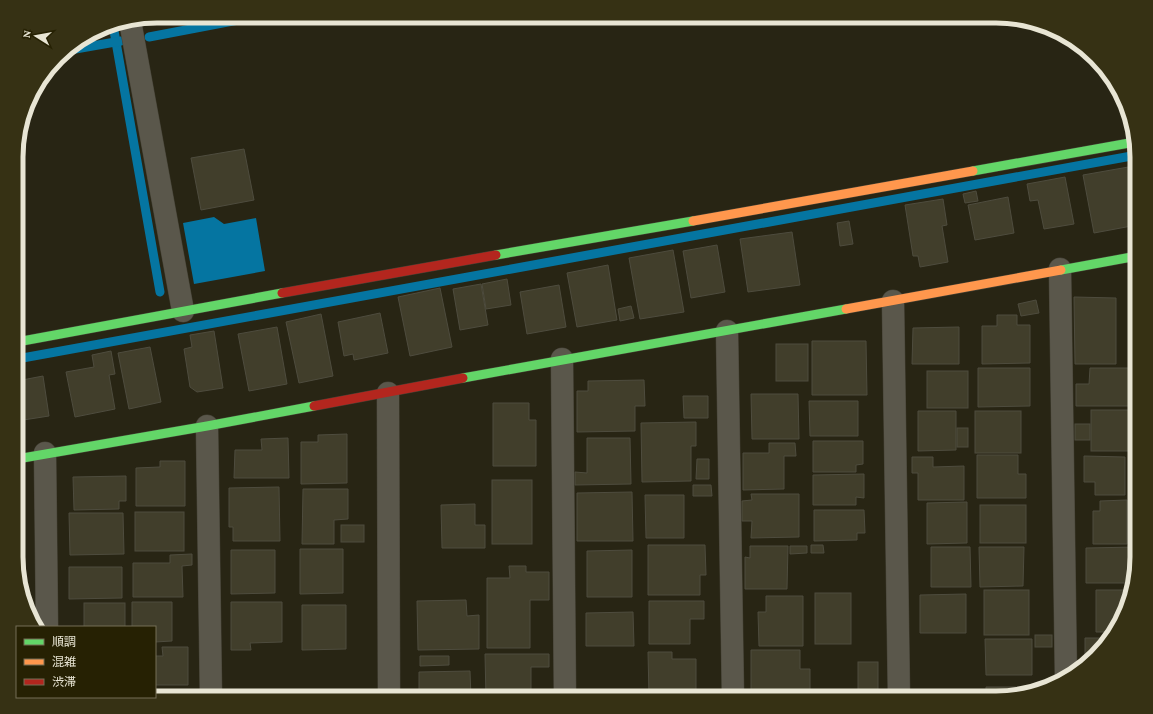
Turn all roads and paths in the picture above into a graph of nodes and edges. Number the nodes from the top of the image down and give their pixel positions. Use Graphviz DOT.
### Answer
graph roads {
  1 [pos="131,26"];
  2 [pos="1129,143"];
  3 [pos="1130,257"];
  4 [pos="1060,269"];
  5 [pos="893,301"];
  6 [pos="184,311"];
  7 [pos="727,331"];
  8 [pos="23,341"];
  9 [pos="562,360"];
  10 [pos="388,393"];
  11 [pos="207,426"];
  12 [pos="45,453"];
  13 [pos="23,457"];
  14 [pos="47,626"];
  15 [pos="1066,671"];
  16 [pos="211,691"];
  17 [pos="390,691"];
  18 [pos="566,691"];
  19 [pos="733,691"];
  20 [pos="899,691"];
  1 -- 6 [label="street"];
  2 -- 6 [label="street"];
  3 -- 4 [label="street"];
  4 -- 5 [label="street"];
  4 -- 15 [label="street"];
  5 -- 7 [label="street"];
  5 -- 20 [label="street"];
  6 -- 8 [label="street"];
  7 -- 9 [label="street"];
  7 -- 19 [label="street"];
  9 -- 10 [label="street"];
  9 -- 18 [label="street"];
  10 -- 11 [label="street"];
  10 -- 17 [label="street"];
  11 -- 12 [label="street"];
  11 -- 16 [label="street"];
  12 -- 13 [label="street"];
  12 -- 14 [label="street"];
}
